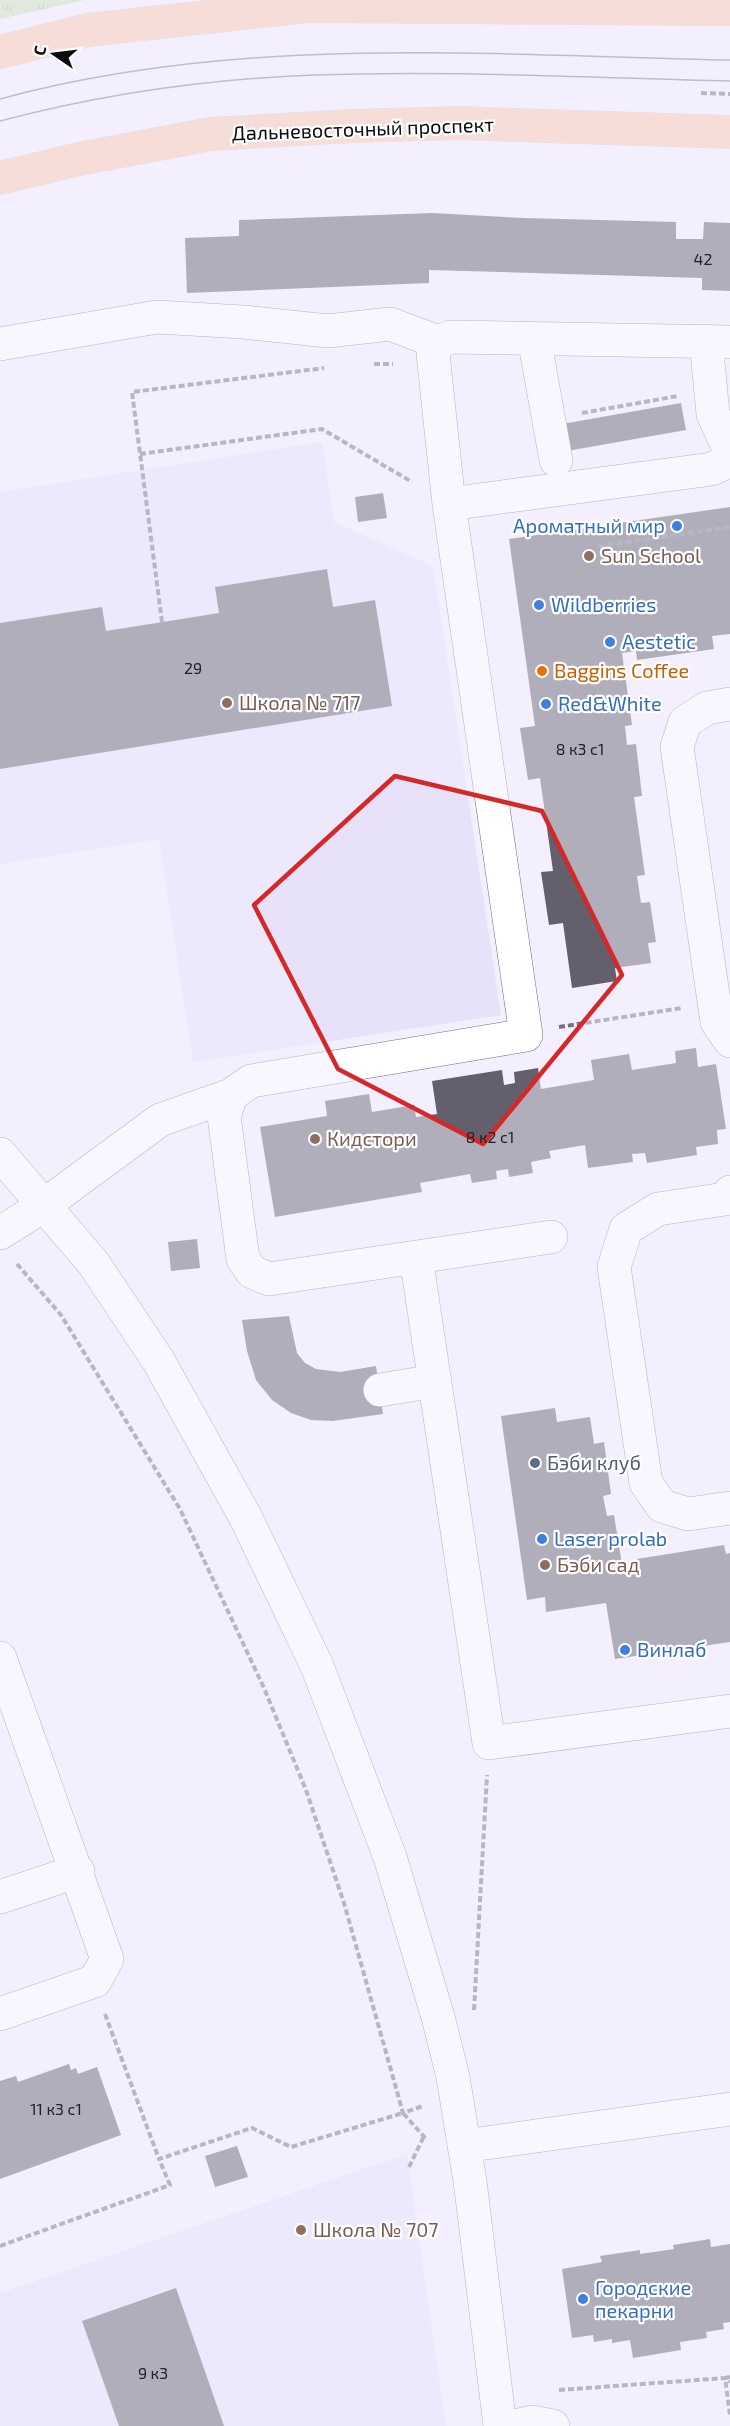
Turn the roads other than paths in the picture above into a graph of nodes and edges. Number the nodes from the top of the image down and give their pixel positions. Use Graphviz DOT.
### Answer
graph roads {
  1 [pos="730,9"];
  2 [pos="0,52"];
  3 [pos="730,132"];
  4 [pos="0,178"];
  5 [pos="534,338"];
  6 [pos="718,341"];
  7 [pos="0,344"];
  8 [pos="436,353"];
  9 [pos="730,451"];
  10 [pos="556,460"];
  11 [pos="730,460"];
  12 [pos="449,504"];
  13 [pos="730,704"];
  14 [pos="730,1041"];
  15 [pos="231,1095"];
  16 [pos="0,1154"];
  17 [pos="730,1192"];
  18 [pos="43,1206"];
  19 [pos="0,1233"];
  20 [pos="551,1237"];
  21 [pos="416,1257"];
  22 [pos="435,1381"];
  23 [pos="380,1390"];
  24 [pos="730,1508"];
  25 [pos="0,1658"];
  26 [pos="730,1711"];
  27 [pos="78,1871"];
  28 [pos="0,1897"];
  29 [pos="0,2014"];
  30 [pos="730,2109"];
  31 [pos="464,2146"];
  32 [pos="500,2426"];
  33 [pos="515,2426"];
  34 [pos="553,2426"];
  1 -- 2 [label="main road"];
  3 -- 4 [label="main road, Дальневосточный проспект"];
  5 -- 6 [label="street"];
  5 -- 8 [label="street"];
  5 -- 10 [label="street"];
  6 -- 9 [label="street"];
  7 -- 8 [label="street"];
  8 -- 12 [label="street"];
  11 -- 12 [label="street"];
  12 -- 15 [label="street"];
  13 -- 14 [label="street"];
  15 -- 18 [label="street"];
  15 -- 21 [label="street"];
  16 -- 18 [label="street"];
  17 -- 24 [label="street"];
  18 -- 19 [label="street"];
  18 -- 31 [label="street"];
  20 -- 21 [label="street"];
  21 -- 22 [label="street"];
  22 -- 23 [label="street"];
  22 -- 26 [label="street"];
  25 -- 27 [label="street"];
  27 -- 28 [label="street"];
  27 -- 29 [label="street"];
  30 -- 31 [label="street"];
  31 -- 32 [label="street"];
  33 -- 34 [label="street"];
}
